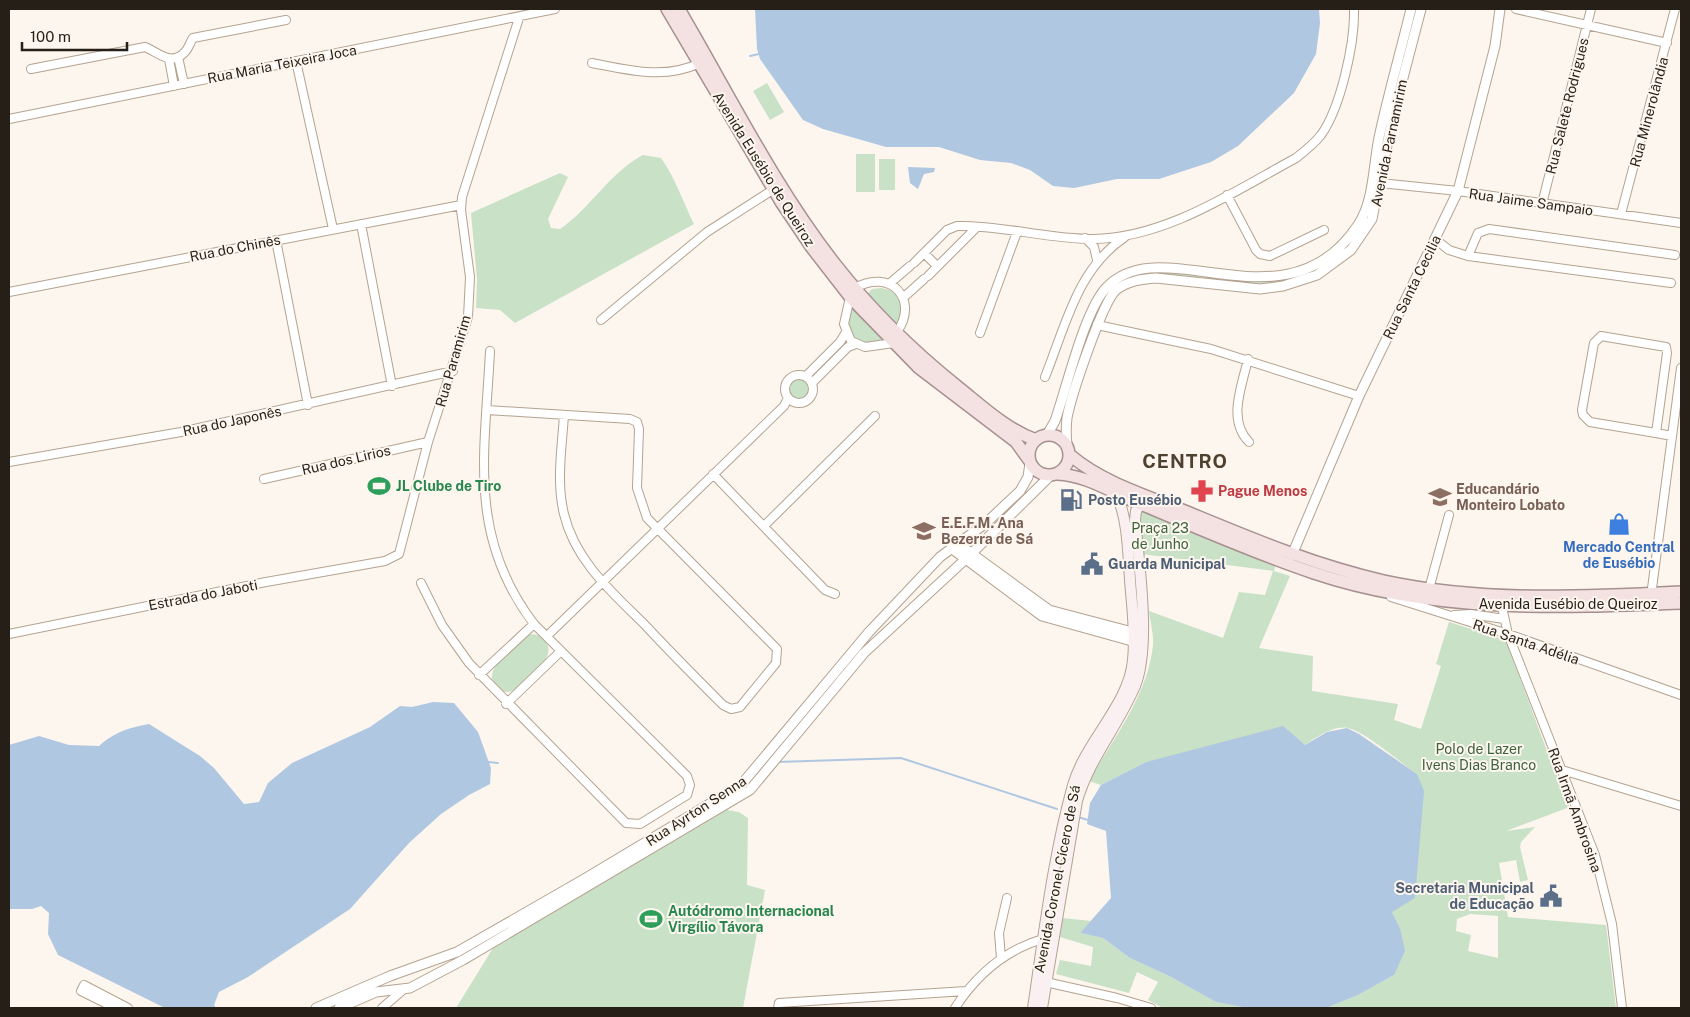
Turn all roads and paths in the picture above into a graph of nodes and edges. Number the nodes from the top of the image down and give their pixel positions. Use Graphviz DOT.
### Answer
graph roads {
  1 [pos="555,9"];
  2 [pos="667,9"];
  3 [pos="679,9"];
  4 [pos="1354,9"];
  5 [pos="1412,9"];
  6 [pos="1421,9"];
  7 [pos="1500,9"];
  8 [pos="1516,9"];
  9 [pos="1591,9"];
  10 [pos="1675,9"];
  11 [pos="519,18"];
  12 [pos="286,20"];
  13 [pos="1587,24"];
  14 [pos="1667,43"];
  15 [pos="178,57"];
  16 [pos="169,59"];
  17 [pos="296,61"];
  18 [pos="592,63"];
  19 [pos="700,63"];
  20 [pos="31,69"];
  21 [pos="184,84"];
  22 [pos="174,86"];
  23 [pos="9,119"];
  24 [pos="1380,183"];
  25 [pos="774,189"];
  26 [pos="1458,191"];
  27 [pos="1227,195"];
  28 [pos="1542,204"];
  29 [pos="461,205"];
  30 [pos="1622,214"];
  31 [pos="1681,223"];
  32 [pos="361,224"];
  33 [pos="962,226"];
  34 [pos="977,227"];
  35 [pos="333,229"];
  36 [pos="1324,230"];
  37 [pos="1017,232"];
  38 [pos="1126,236"];
  39 [pos="966,238"];
  40 [pos="1085,238"];
  41 [pos="1435,239"];
  42 [pos="276,240"];
  43 [pos="924,253"];
  44 [pos="1675,255"];
  45 [pos="1468,256"];
  46 [pos="1097,260"];
  47 [pos="937,266"];
  48 [pos="1205,272"];
  49 [pos="1204,282"];
  50 [pos="1671,283"];
  51 [pos="889,284"];
  52 [pos="9,292"];
  53 [pos="852,293"];
  54 [pos="903,298"];
  55 [pos="601,320"];
  56 [pos="1097,325"];
  57 [pos="846,332"];
  58 [pos="980,332"];
  59 [pos="895,338"];
  60 [pos="856,344"];
  61 [pos="832,350"];
  62 [pos="490,351"];
  63 [pos="838,357"];
  64 [pos="1248,359"];
  65 [pos="1681,368"];
  66 [pos="452,371"];
  67 [pos="1077,371"];
  68 [pos="806,376"];
  69 [pos="1046,378"];
  70 [pos="812,383"];
  71 [pos="392,386"];
  72 [pos="1359,396"];
  73 [pos="788,398"];
  74 [pos="308,405"];
  75 [pos="487,410"];
  76 [pos="564,415"];
  77 [pos="875,416"];
  78 [pos="1656,433"];
  79 [pos="1672,436"];
  80 [pos="1042,437"];
  81 [pos="428,442"];
  82 [pos="1249,442"];
  83 [pos="1068,450"];
  84 [pos="9,462"];
  85 [pos="1030,462"];
  86 [pos="714,474"];
  87 [pos="1053,475"];
  88 [pos="264,479"];
  89 [pos="1117,495"];
  90 [pos="1140,504"];
  91 [pos="1449,515"];
  92 [pos="764,526"];
  93 [pos="658,528"];
  94 [pos="954,546"];
  95 [pos="1292,555"];
  96 [pos="397,557"];
  97 [pos="967,557"];
  98 [pos="602,582"];
  99 [pos="421,583"];
  100 [pos="1370,588"];
  101 [pos="1429,588"];
  102 [pos="1681,592"];
  103 [pos="835,594"];
  104 [pos="1479,599"];
  105 [pos="1651,599"];
  106 [pos="1504,601"];
  107 [pos="1681,603"];
  108 [pos="1451,616"];
  109 [pos="1504,619"];
  110 [pos="534,624"];
  111 [pos="9,634"];
  112 [pos="1508,634"];
  113 [pos="547,636"];
  114 [pos="1138,638"];
  115 [pos="562,650"];
  116 [pos="479,675"];
  117 [pos="1681,695"];
  118 [pos="506,704"];
  119 [pos="1562,770"];
  120 [pos="754,772"];
  121 [pos="741,785"];
  122 [pos="750,790"];
  123 [pos="1681,806"];
  124 [pos="1007,898"];
  125 [pos="1049,938"];
  126 [pos="1001,958"];
  127 [pos="390,976"];
  128 [pos="1042,981"];
  129 [pos="391,990"];
  130 [pos="404,990"];
  131 [pos="966,991"];
  132 [pos="391,1001"];
  133 [pos="116,1008"];
  134 [pos="128,1008"];
  135 [pos="316,1008"];
  136 [pos="339,1008"];
  137 [pos="382,1008"];
  138 [pos="778,1008"];
  139 [pos="955,1008"];
  140 [pos="1034,1008"];
  141 [pos="1042,1008"];
  142 [pos="1151,1008"];
  143 [pos="1622,1008"];
  1 -- 11 [label="street, Rua Maria Teixeira Joca"];
  2 -- 19 [label="main road, Avenida Eusébio de Queiroz"];
  3 -- 53 [label="main road, Avenida Eusébio de Queiroz"];
  4 -- 27 [label="street"];
  5 -- 48 [label="street, Avenida Parnamirim"];
  6 -- 24 [label="street, Avenida Parnamirim"];
  7 -- 26 [label="street, Rua Santa Cecilia"];
  8 -- 13 [label="street"];
  9 -- 13 [label="street, Rua Salete Rodrigues"];
  10 -- 14 [label="street, Rua Minerolândia"];
  11 -- 17 [label="street, Rua Maria Teixeira Joca"];
  11 -- 29 [label="street, Rua Paramirim"];
  12 -- 15 [label="street"];
  13 -- 14 [label="street"];
  13 -- 28 [label="street, Rua Salete Rodrigues"];
  14 -- 30 [label="street, Rua Minerolândia"];
  15 -- 16 [label="street"];
  15 -- 21 [label="street"];
  16 -- 20 [label="street"];
  16 -- 22 [label="street"];
  17 -- 21 [label="street, Rua Maria Teixeira Joca"];
  17 -- 35 [label="street"];
  18 -- 19 [label="street"];
  19 -- 25 [label="main road, Avenida Eusébio de Queiroz"];
  21 -- 22 [label="street, Rua Maria Teixeira Joca"];
  22 -- 23 [label="street, Rua Maria Teixeira Joca"];
  24 -- 26 [label="street, Rua Jaime Sampaio"];
  24 -- 49 [label="street, Avenida Parnamirim"];
  25 -- 53 [label="main road, Avenida Eusébio de Queiroz"];
  25 -- 55 [label="street"];
  26 -- 28 [label="street, Rua Jaime Sampaio"];
  26 -- 41 [label="street, Rua Santa Cecilia"];
  27 -- 36 [label="street"];
  27 -- 38 [label="street"];
  28 -- 30 [label="street, Rua Jaime Sampaio"];
  29 -- 32 [label="street, Rua do Chinês"];
  29 -- 66 [label="street, Rua Paramirim"];
  30 -- 31 [label="street, Rua Jaime Sampaio"];
  32 -- 35 [label="street, Rua do Chinês"];
  32 -- 71 [label="street"];
  33 -- 34 [label="street"];
  33 -- 39 [label="street"];
  33 -- 43 [label="street"];
  34 -- 37 [label="street"];
  34 -- 39 [label="street"];
  35 -- 42 [label="street, Rua do Chinês"];
  37 -- 40 [label="street"];
  37 -- 58 [label="street"];
  38 -- 40 [label="street"];
  38 -- 46 [label="street"];
  39 -- 47 [label="street"];
  40 -- 46 [label="street"];
  41 -- 45 [label="street"];
  41 -- 72 [label="street, Rua Santa Cecilia"];
  42 -- 52 [label="street, Rua do Chinês"];
  42 -- 74 [label="street"];
  43 -- 47 [label="street"];
  43 -- 51 [label="street"];
  44 -- 45 [label="street"];
  45 -- 50 [label="street"];
  46 -- 69 [label="street"];
  47 -- 54 [label="street"];
  48 -- 49 [label="street"];
  48 -- 67 [label="street, Avenida Parnamirim"];
  49 -- 56 [label="street, Avenida Parnamirim"];
  51 -- 53 [label="street"];
  51 -- 54 [label="street"];
  53 -- 57 [label="street"];
  53 -- 59 [label="main road, Avenida Eusébio de Queiroz"];
  54 -- 59 [label="street"];
  56 -- 64 [label="street"];
  56 -- 67 [label="street, Avenida Parnamirim"];
  57 -- 60 [label="street"];
  57 -- 61 [label="street"];
  59 -- 60 [label="street"];
  59 -- 80 [label="main road, Avenida Eusébio de Queiroz"];
  59 -- 85 [label="main road, Avenida Eusébio de Queiroz"];
  60 -- 63 [label="street"];
  61 -- 63 [label="street"];
  61 -- 68 [label="street"];
  62 -- 75 [label="street"];
  63 -- 70 [label="street"];
  64 -- 72 [label="street"];
  64 -- 82 [label="street"];
  65 -- 79 [label="street"];
  66 -- 71 [label="street, Rua do Japonês"];
  66 -- 81 [label="street, Rua Paramirim"];
  67 -- 80 [label="street, Avenida Parnamirim"];
  67 -- 83 [label="street, Avenida Parnamirim"];
  68 -- 70 [label="street"];
  68 -- 73 [label="street"];
  70 -- 73 [label="street"];
  71 -- 74 [label="street, Rua do Japonês"];
  72 -- 95 [label="street, Rua Santa Cecilia"];
  73 -- 86 [label="street"];
  74 -- 84 [label="street, Rua do Japonês"];
  75 -- 76 [label="street"];
  75 -- 110 [label="street"];
  76 -- 93 [label="street"];
  76 -- 98 [label="street"];
  77 -- 92 [label="street"];
  78 -- 78 [label="street"];
  78 -- 79 [label="street"];
  79 -- 105 [label="street"];
  80 -- 83 [label="main road"];
  80 -- 85 [label="main road"];
  81 -- 88 [label="street, Rua dos Lirios"];
  81 -- 96 [label="street, Rua Paramirim"];
  83 -- 87 [label="main road"];
  83 -- 95 [label="main road, Avenida Eusébio de Queiroz"];
  85 -- 87 [label="main road"];
  85 -- 94 [label="street, Rua Ayrton Senna"];
  86 -- 92 [label="street"];
  86 -- 93 [label="street"];
  87 -- 89 [label="main road, Avenida Eusébio de Queiroz"];
  87 -- 97 [label="street, Rua Ayrton Senna"];
  89 -- 90 [label="main road, Avenida Eusébio de Queiroz"];
  89 -- 114 [label="main road, Avenida Coronel Cícero de Sá"];
  90 -- 100 [label="main road, Avenida Eusébio de Queiroz"];
  90 -- 114 [label="main road, Avenida Coronel Cícero de Sá"];
  91 -- 101 [label="street"];
  92 -- 103 [label="street"];
  93 -- 98 [label="street"];
  93 -- 98 [label="street"];
  94 -- 97 [label="street"];
  94 -- 120 [label="street, Rua Ayrton Senna"];
  95 -- 101 [label="main road, Avenida Eusébio de Queiroz"];
  96 -- 111 [label="street, Estrada do Jaboti"];
  97 -- 114 [label="street"];
  97 -- 122 [label="street, Rua Ayrton Senna"];
  98 -- 113 [label="street"];
  99 -- 116 [label="street"];
  100 -- 104 [label="main road, Avenida Eusébio de Queiroz"];
  100 -- 108 [label="street, Rua Santa Adélia"];
  101 -- 104 [label="main road, Avenida Eusébio de Queiroz"];
  102 -- 105 [label="main road, Avenida Eusébio de Queiroz"];
  104 -- 106 [label="main road, Avenida Eusébio de Queiroz"];
  105 -- 106 [label="main road, Avenida Eusébio de Queiroz"];
  105 -- 107 [label="main road, Avenida Eusébio de Queiroz"];
  106 -- 109 [label="street, Rua Irmã Ambrosina"];
  108 -- 109 [label="street"];
  108 -- 112 [label="street, Rua Santa Adélia"];
  109 -- 112 [label="street, Rua Irmã Ambrosina"];
  110 -- 113 [label="street"];
  110 -- 116 [label="street"];
  112 -- 117 [label="street, Rua Santa Adélia"];
  112 -- 119 [label="street, Rua Irmã Ambrosina"];
  113 -- 115 [label="street"];
  114 -- 125 [label="main road, Avenida Coronel Cícero de Sá"];
  115 -- 118 [label="street"];
  115 -- 118 [label="street"];
  116 -- 118 [label="street"];
  119 -- 123 [label="street"];
  119 -- 143 [label="street, Rua Irmã Ambrosina"];
  120 -- 121 [label="street, Rua Ayrton Senna"];
  120 -- 122 [label="street"];
  121 -- 122 [label="street"];
  121 -- 127 [label="street, Rua Ayrton Senna"];
  122 -- 130 [label="street, Rua Ayrton Senna"];
  124 -- 126 [label="street"];
  125 -- 126 [label="street"];
  125 -- 128 [label="main road, Avenida Coronel Cícero de Sá"];
  126 -- 131 [label="street"];
  127 -- 129 [label="street"];
  127 -- 135 [label="street, Rua Ayrton Senna"];
  128 -- 140 [label="main road, Avenida Coronel Cícero de Sá"];
  128 -- 141 [label="main road, Avenida Coronel Cícero de Sá"];
  128 -- 142 [label="street"];
  129 -- 130 [label="street"];
  129 -- 132 [label="street"];
  129 -- 136 [label="street"];
  130 -- 132 [label="street"];
  131 -- 138 [label="street"];
  131 -- 139 [label="street"];
  132 -- 137 [label="street"];
  133 -- 134 [label="street"];
}
